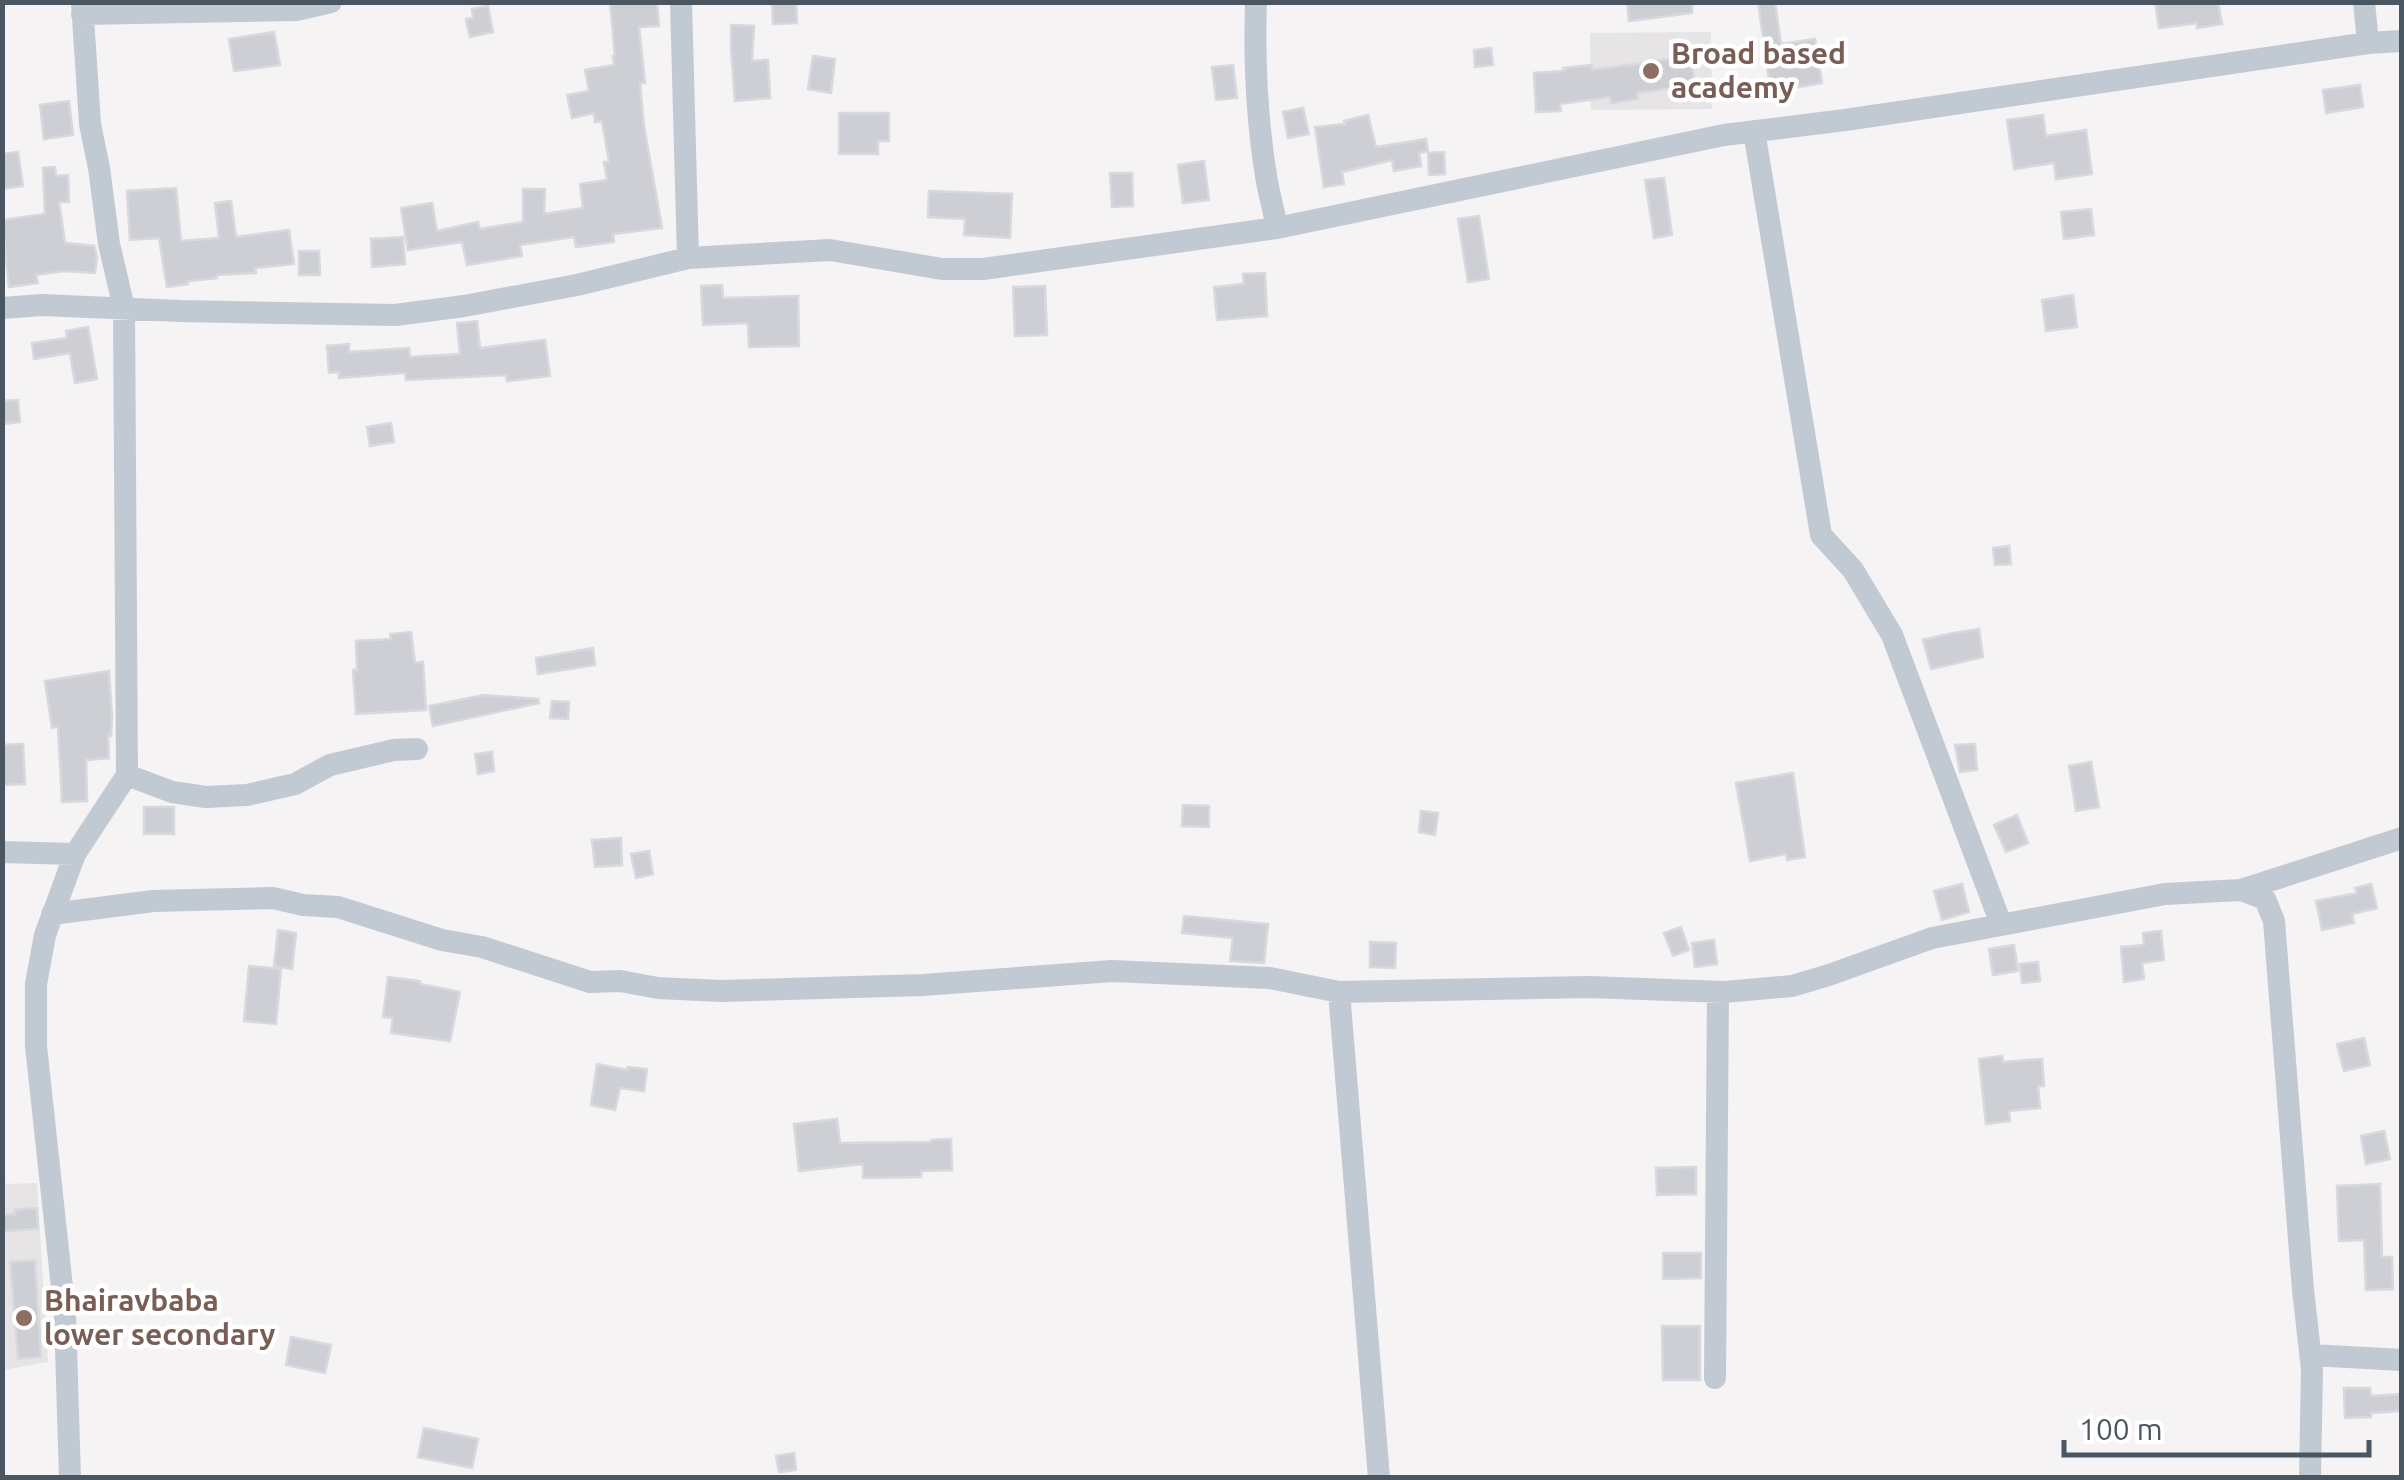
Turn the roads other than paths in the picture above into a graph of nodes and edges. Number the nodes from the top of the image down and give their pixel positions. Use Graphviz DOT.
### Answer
graph roads {
  1 [pos="331,2"];
  2 [pos="681,2"];
  3 [pos="1256,2"];
  4 [pos="2364,2"];
  5 [pos="297,6"];
  6 [pos="82,8"];
  7 [pos="2402,41"];
  8 [pos="2368,43"];
  9 [pos="1754,131"];
  10 [pos="1277,228"];
  11 [pos="688,258"];
  12 [pos="2,308"];
  13 [pos="124,308"];
  14 [pos="416,749"];
  15 [pos="128,775"];
  16 [pos="2402,838"];
  17 [pos="2,852"];
  18 [pos="75,854"];
  19 [pos="2241,890"];
  20 [pos="52,914"];
  21 [pos="2001,924"];
  22 [pos="1338,992"];
  23 [pos="1718,992"];
  24 [pos="2310,1355"];
  25 [pos="2402,1360"];
  26 [pos="1715,1378"];
  27 [pos="70,1478"];
  28 [pos="1379,1478"];
  29 [pos="2310,1478"];
  1 -- 5 [label="street"];
  2 -- 11 [label="street"];
  3 -- 10 [label="street"];
  4 -- 8 [label="street"];
  5 -- 6 [label="street"];
  6 -- 13 [label="street"];
  7 -- 8 [label="street"];
  8 -- 9 [label="street"];
  9 -- 10 [label="street"];
  9 -- 21 [label="street"];
  10 -- 11 [label="street"];
  11 -- 13 [label="street"];
  12 -- 13 [label="street"];
  13 -- 15 [label="street"];
  14 -- 15 [label="street"];
  15 -- 18 [label="street"];
  16 -- 19 [label="street"];
  17 -- 18 [label="street"];
  18 -- 20 [label="street"];
  19 -- 21 [label="street"];
  19 -- 24 [label="street"];
  20 -- 22 [label="street"];
  20 -- 27 [label="street"];
  21 -- 23 [label="street"];
  22 -- 23 [label="street"];
  22 -- 28 [label="street"];
  23 -- 26 [label="street"];
  24 -- 25 [label="street"];
  24 -- 29 [label="street"];
}
